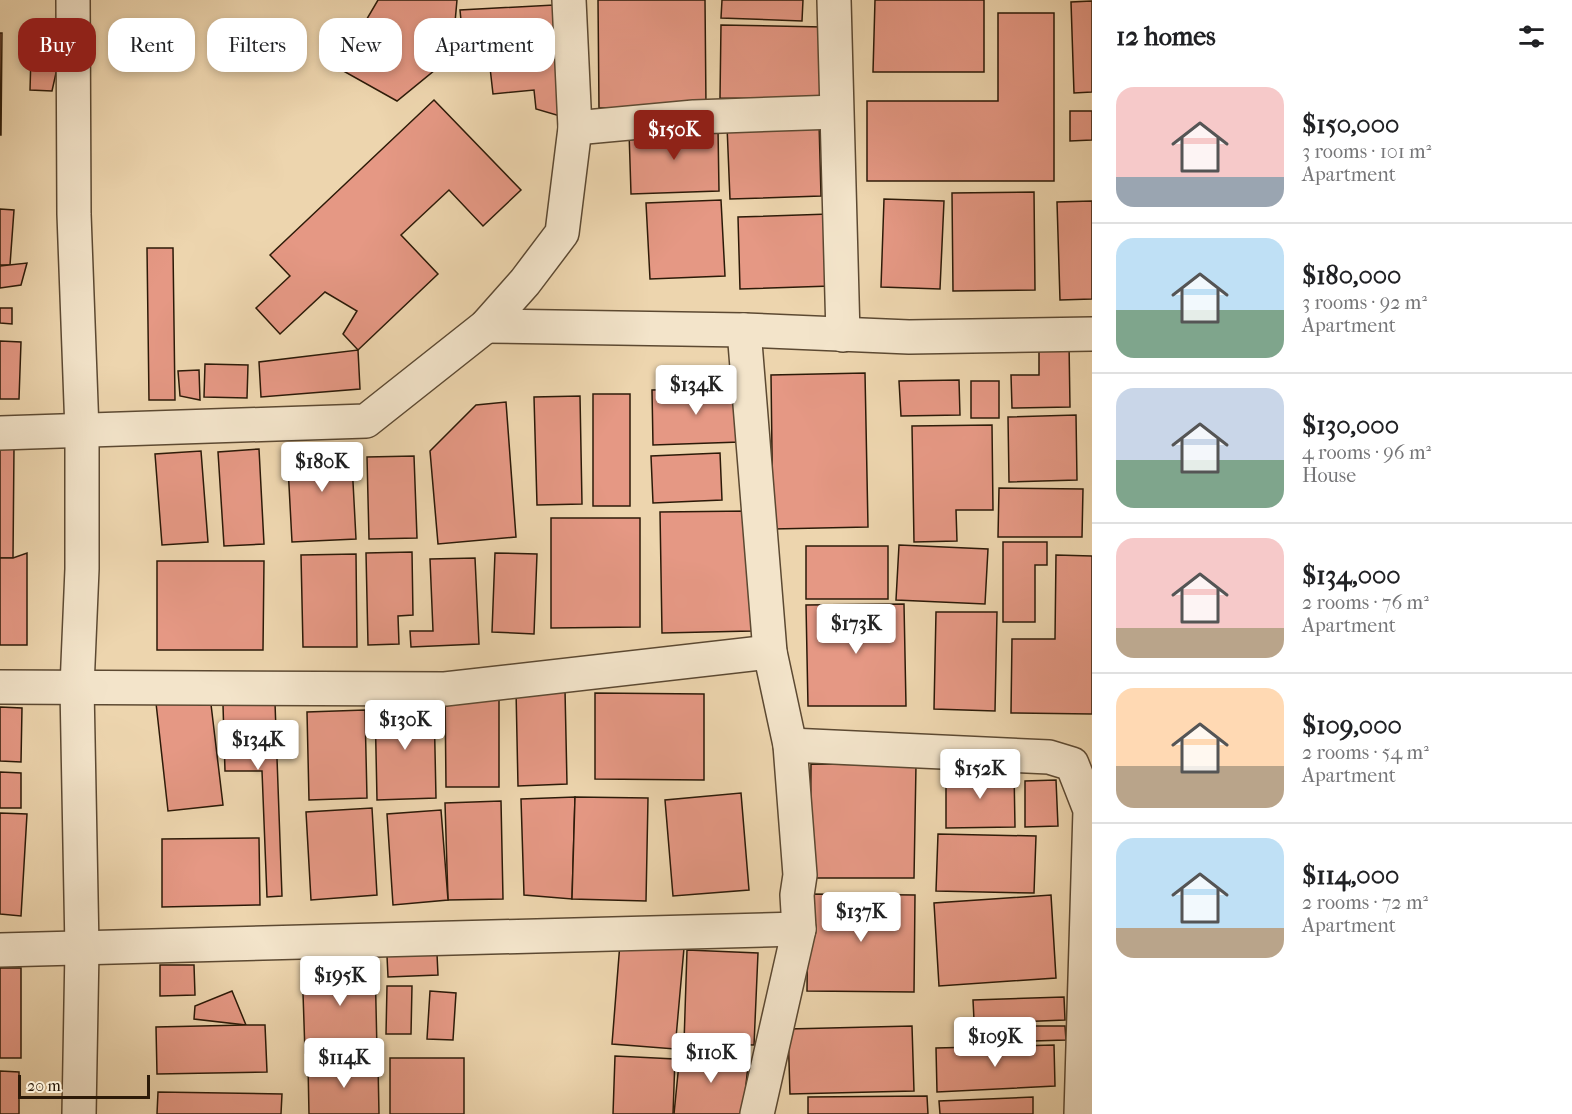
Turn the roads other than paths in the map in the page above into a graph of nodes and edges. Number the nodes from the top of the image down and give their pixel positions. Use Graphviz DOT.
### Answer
graph roads {
  1 [pos="73,0"];
  2 [pos="569,0"];
  3 [pos="834,0"];
  4 [pos="836,112"];
  5 [pos="575,128"];
  6 [pos="486,326"];
  7 [pos="744,330"];
  8 [pos="1092,334"];
  9 [pos="843,335"];
  10 [pos="82,431"];
  11 [pos="0,433"];
  12 [pos="770,652"];
  13 [pos="0,687"];
  14 [pos="77,687"];
  15 [pos="790,745"];
  16 [pos="1091,810"];
  17 [pos="799,929"];
  18 [pos="82,949"];
  19 [pos="0,950"];
  20 [pos="1088,1082"];
  21 [pos="79,1114"];
  22 [pos="757,1114"];
  23 [pos="1081,1114"];
  1 -- 10 [label="street"];
  2 -- 5 [label="street"];
  3 -- 4 [label="street"];
  4 -- 5 [label="street"];
  4 -- 9 [label="street"];
  5 -- 6 [label="street"];
  6 -- 7 [label="street"];
  6 -- 10 [label="street"];
  7 -- 9 [label="street"];
  7 -- 12 [label="street"];
  8 -- 9 [label="street"];
  10 -- 11 [label="street"];
  10 -- 14 [label="street"];
  12 -- 14 [label="street"];
  12 -- 15 [label="street"];
  13 -- 14 [label="street"];
  14 -- 18 [label="street"];
  15 -- 16 [label="street"];
  15 -- 17 [label="street"];
  16 -- 20 [label="street"];
  17 -- 18 [label="street"];
  17 -- 22 [label="street"];
  18 -- 19 [label="street"];
  18 -- 21 [label="street"];
  20 -- 23 [label="street"];
}
